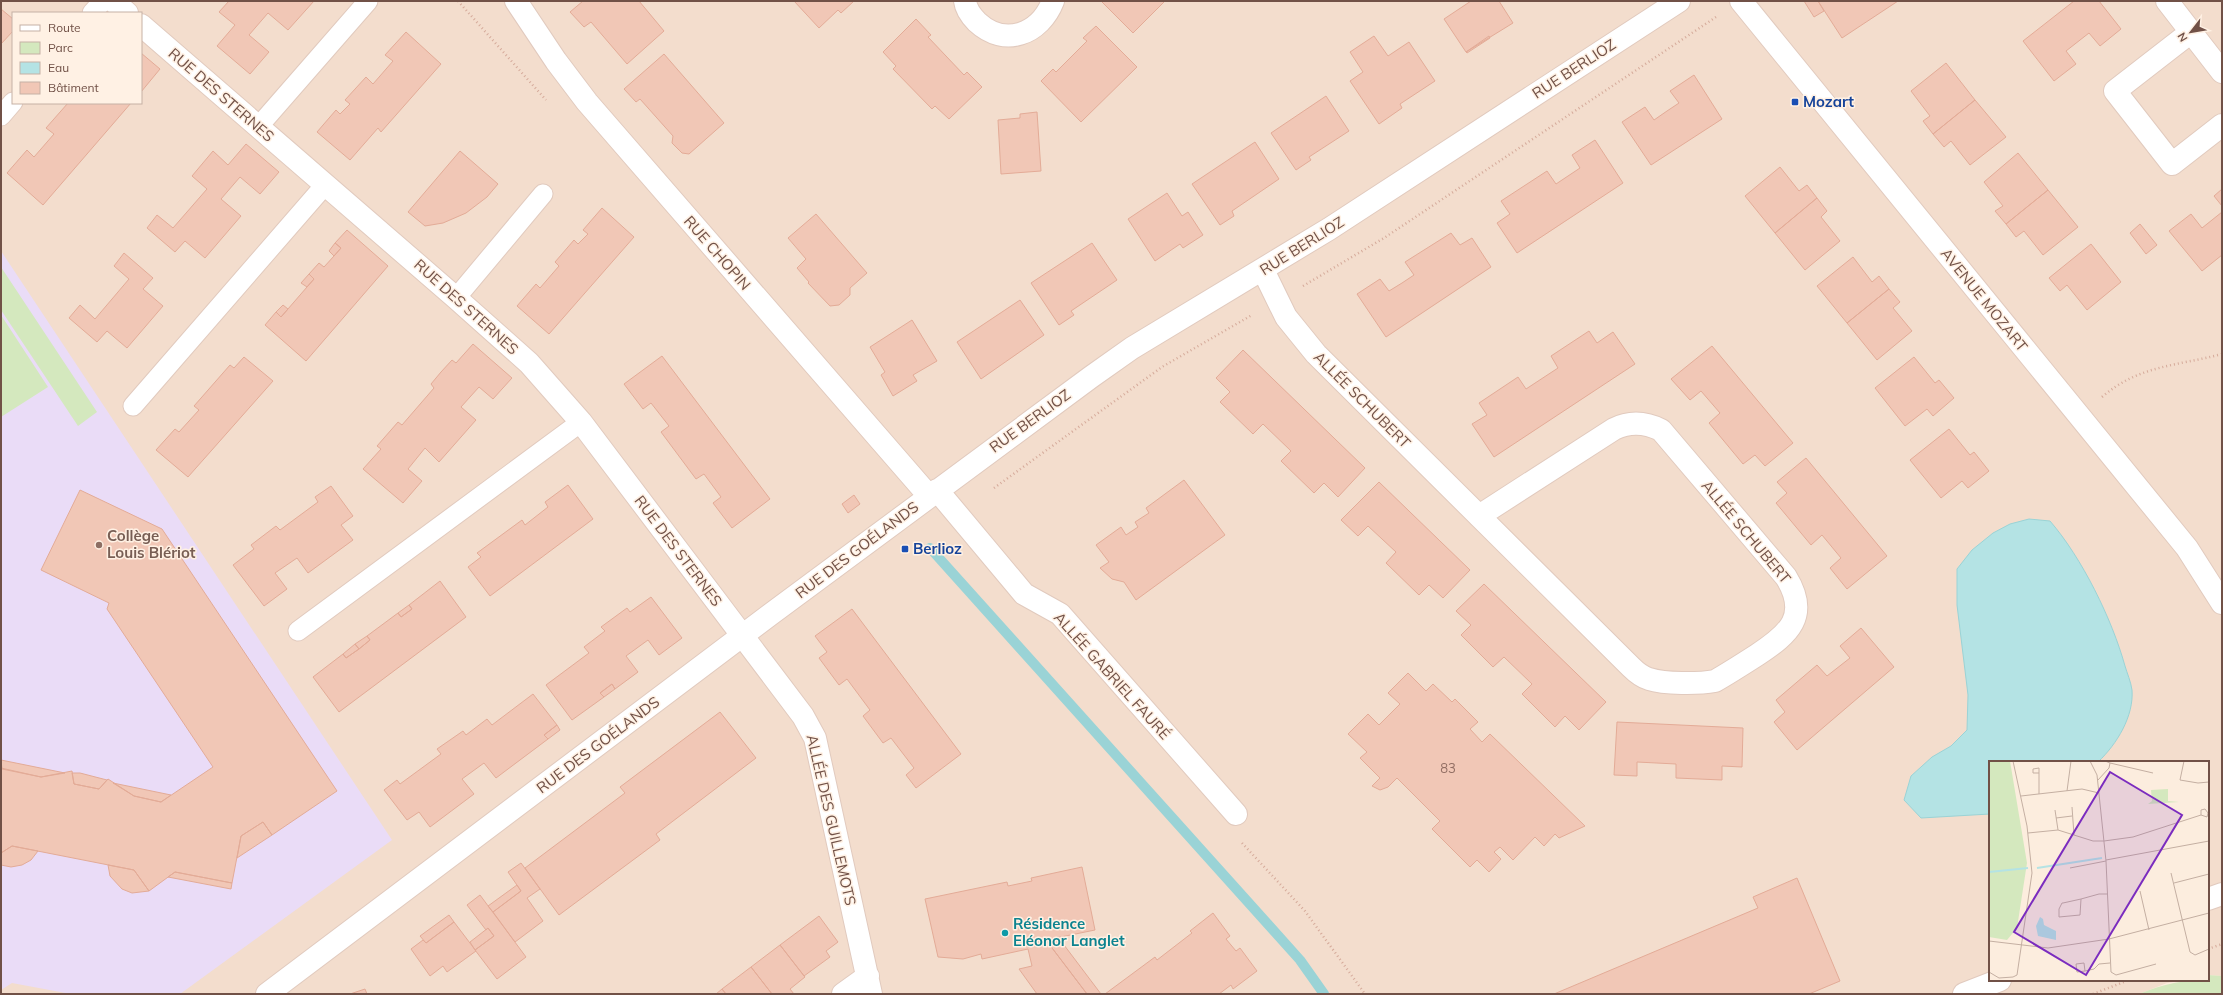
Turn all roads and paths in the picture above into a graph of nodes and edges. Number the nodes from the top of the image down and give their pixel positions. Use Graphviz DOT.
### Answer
graph roads {
  1 [pos="103,1"];
  2 [pos="113,1"];
  3 [pos="368,1"];
  4 [pos="516,1"];
  5 [pos="965,1"];
  6 [pos="1053,1"];
  7 [pos="1679,1"];
  8 [pos="1741,1"];
  9 [pos="2167,1"];
  10 [pos="93,12"];
  11 [pos="126,12"];
  12 [pos="1717,16"];
  13 [pos="142,26"];
  14 [pos="2191,32"];
  15 [pos="2222,72"];
  16 [pos="12,103"];
  17 [pos="1,116"];
  18 [pos="2222,125"];
  19 [pos="258,127"];
  20 [pos="326,185"];
  21 [pos="543,194"];
  22 [pos="1263,270"];
  23 [pos="456,298"];
  24 [pos="1277,301"];
  25 [pos="2222,354"];
  26 [pos="133,406"];
  27 [pos="2079,417"];
  28 [pos="581,422"];
  29 [pos="933,493"];
  30 [pos="958,515"];
  31 [pos="1479,516"];
  32 [pos="2222,603"];
  33 [pos="298,631"];
  34 [pos="743,636"];
  35 [pos="1236,814"];
  36 [pos="2222,894"];
  37 [pos="2209,899"];
  38 [pos="2222,944"];
  39 [pos="2209,949"];
  40 [pos="1997,981"];
  41 [pos="2126,981"];
  42 [pos="292,985"];
  43 [pos="870,985"];
  44 [pos="267,994"];
  45 [pos="843,994"];
  46 [pos="1964,994"];
  47 [pos="2094,994"];
  1 -- 10 [label="lane"];
  2 -- 11 [label="street"];
  3 -- 19 [label="lane"];
  4 -- 29 [label="street, RUE CHOPIN"];
  5 -- 6 [label="street"];
  7 -- 22 [label="street, RUE BERLIOZ"];
  8 -- 27 [label="street, AVENUE MOZART"];
  9 -- 14 [label="street"];
  12 -- 24 [label="path"];
  13 -- 19 [label="street, RUE DES STERNES"];
  14 -- 15 [label="street"];
  14 -- 18 [label="street"];
  16 -- 17 [label="lane"];
  19 -- 20 [label="street, RUE DES STERNES"];
  20 -- 23 [label="street, RUE DES STERNES"];
  20 -- 26 [label="lane"];
  21 -- 23 [label="lane"];
  22 -- 24 [label="street, ALLÉE SCHUBERT"];
  22 -- 29 [label="street, RUE BERLIOZ"];
  23 -- 28 [label="street, RUE DES STERNES"];
  24 -- 30 [label="path"];
  24 -- 31 [label="street, ALLÉE SCHUBERT"];
  25 -- 27 [label="path"];
  27 -- 32 [label="street, AVENUE MOZART"];
  28 -- 33 [label="lane"];
  28 -- 34 [label="street, RUE DES STERNES"];
  29 -- 30 [label="street, ALLÉE GABRIEL FAURÉ"];
  29 -- 34 [label="street, RUE DES GOÉLANDS"];
  30 -- 35 [label="street, ALLÉE GABRIEL FAURÉ"];
  31 -- 31 [label="street, ALLÉE SCHUBERT"];
  34 -- 42 [label="street, RUE DES GOÉLANDS"];
  34 -- 43 [label="street, ALLÉE DES GUILLEMOTS"];
  36 -- 37 [label="street"];
  38 -- 39 [label="path"];
  40 -- 46 [label="street"];
  41 -- 47 [label="path"];
  42 -- 44 [label="street, RUE DES GOÉLANDS"];
  43 -- 45 [label="street, ALLÉE DES GUILLEMOTS"];
}
